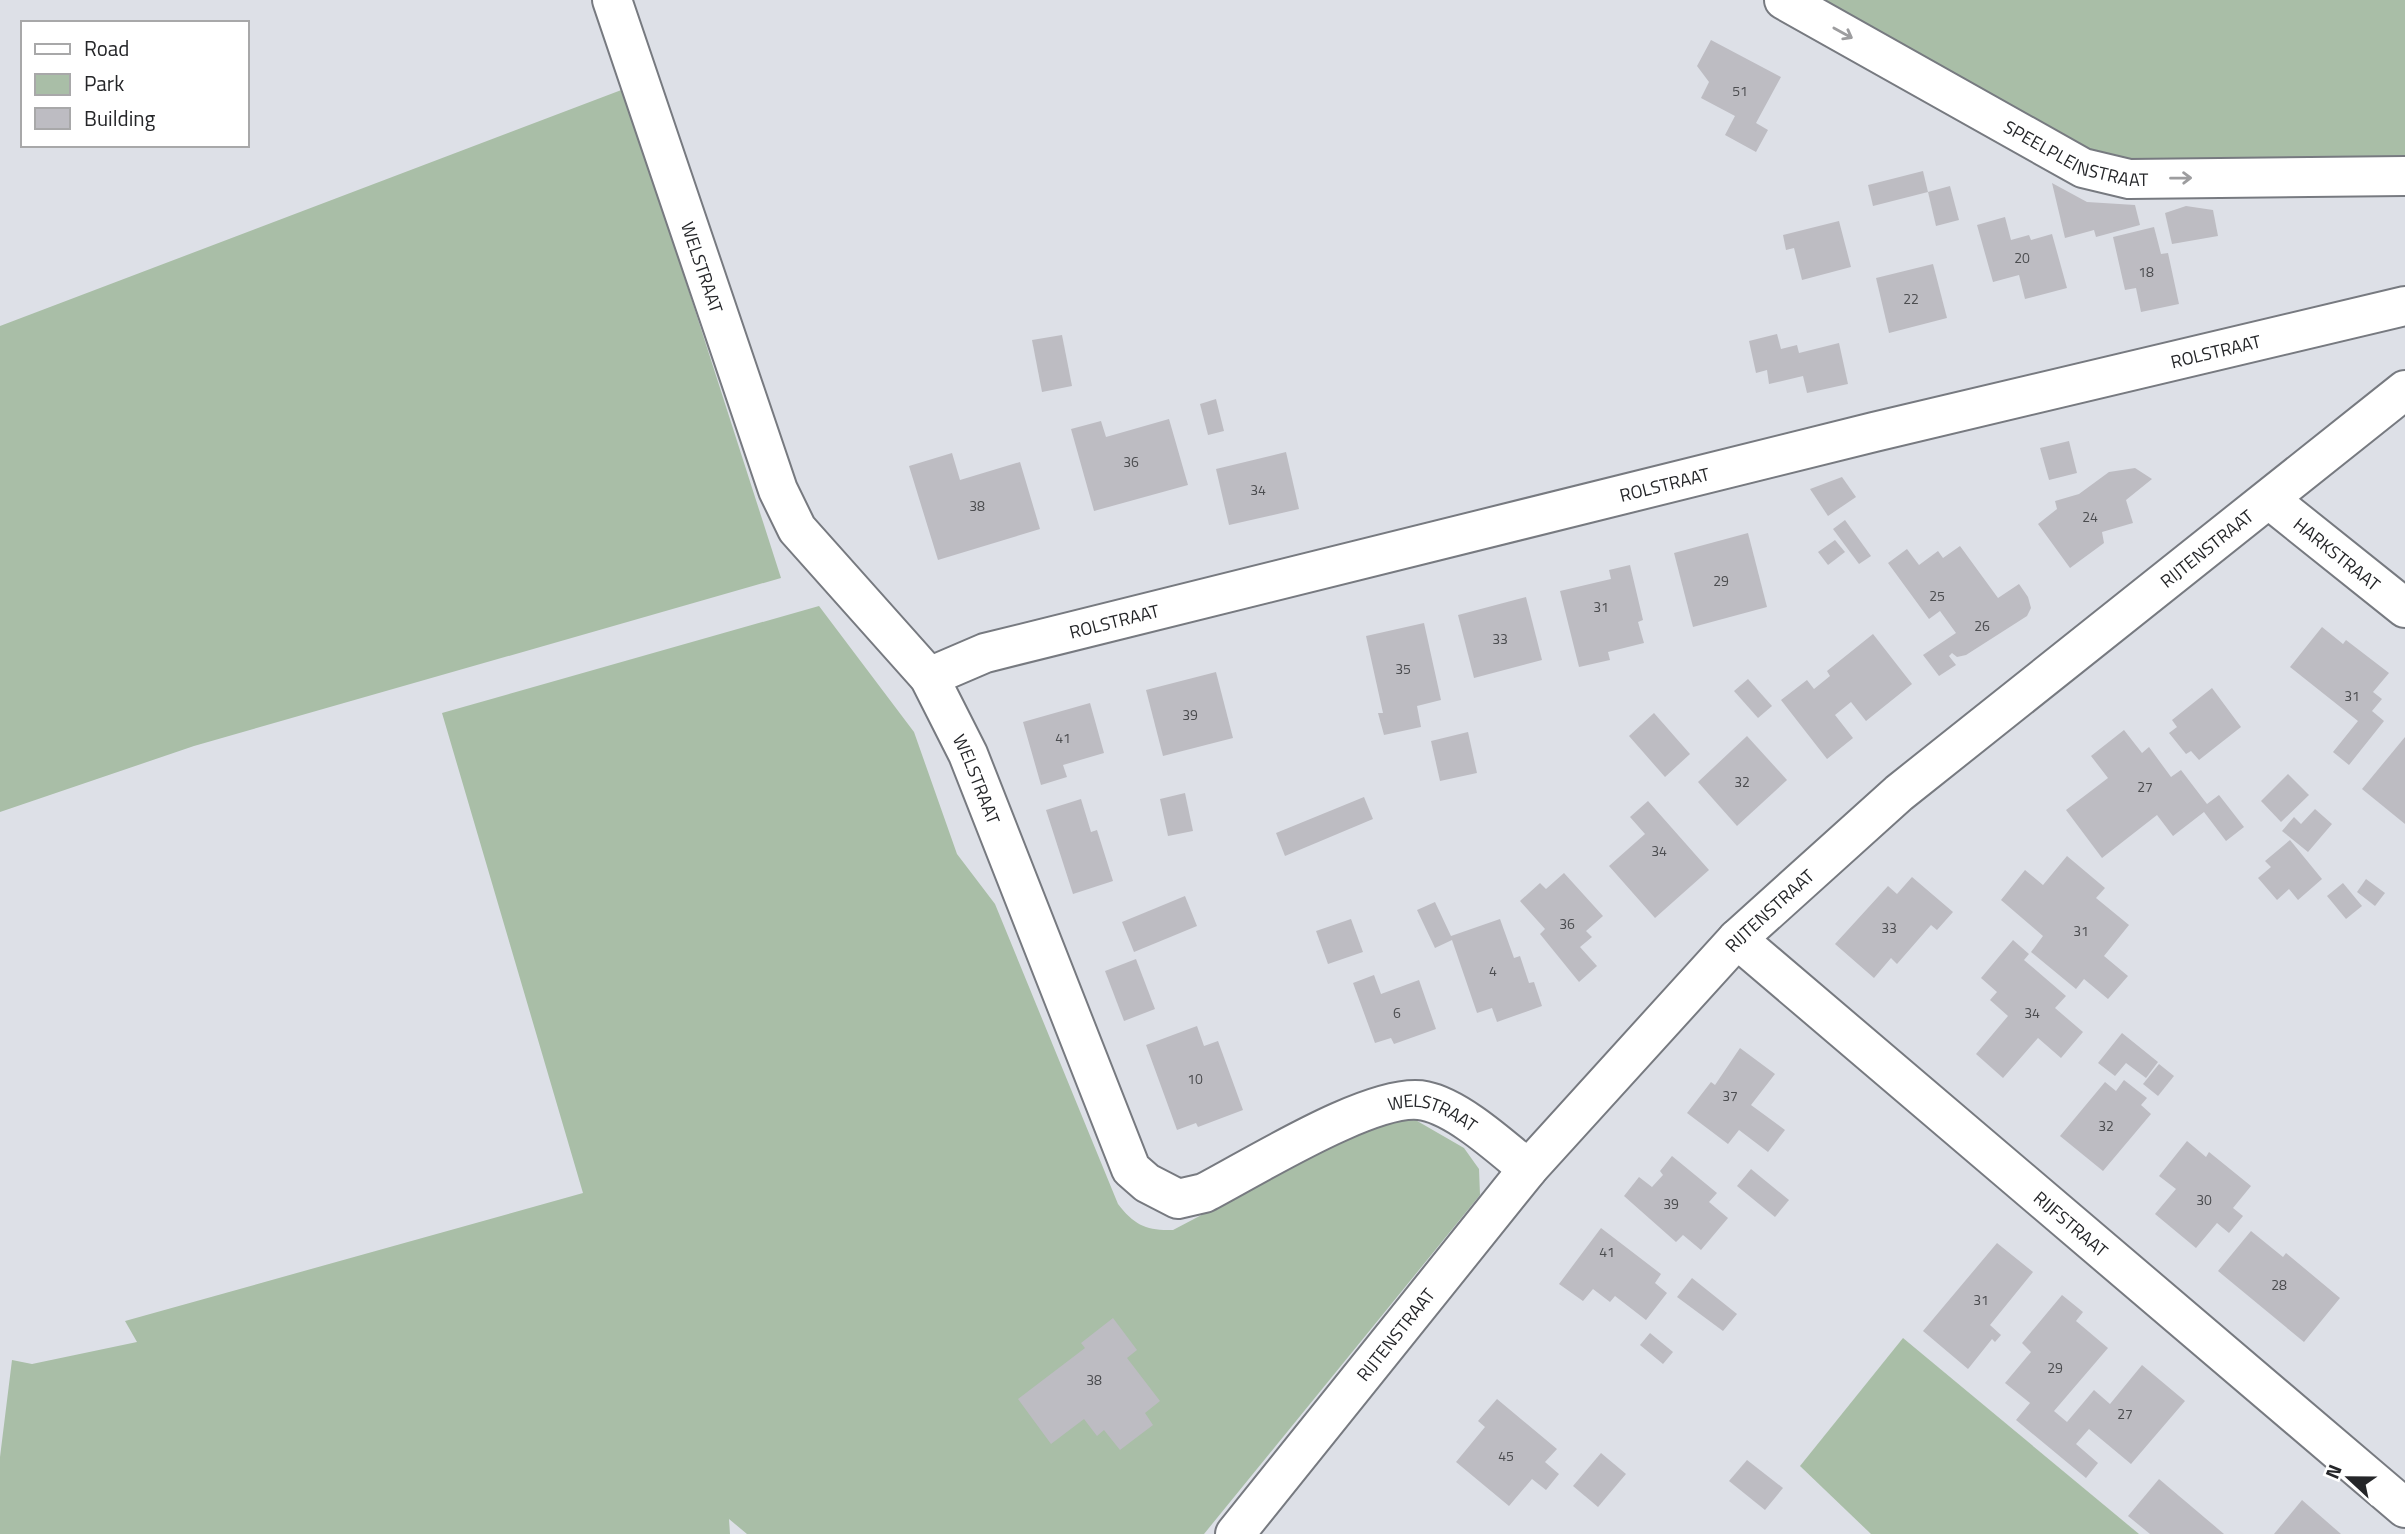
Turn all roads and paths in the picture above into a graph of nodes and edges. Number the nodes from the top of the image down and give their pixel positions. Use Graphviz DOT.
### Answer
graph roads {
  1 [pos="612,0"];
  2 [pos="1784,0"];
  3 [pos="2405,176"];
  4 [pos="2405,306"];
  5 [pos="2405,390"];
  6 [pos="2270,500"];
  7 [pos="2405,608"];
  8 [pos="929,677"];
  9 [pos="1737,939"];
  10 [pos="1528,1170"];
  11 [pos="2405,1508"];
  12 [pos="1235,1534"];
  1 -- 8 [label="street, WELSTRAAT"];
  2 -- 3 [label="street, SPEELPLEINSTRAAT, one-way"];
  4 -- 8 [label="street, ROLSTRAAT"];
  5 -- 6 [label="street, RIJTENSTRAAT"];
  6 -- 7 [label="street, HARKSTRAAT"];
  6 -- 9 [label="street, RIJTENSTRAAT"];
  8 -- 10 [label="street, WELSTRAAT"];
  9 -- 10 [label="street, RIJTENSTRAAT"];
  9 -- 11 [label="street, RIJFSTRAAT"];
  10 -- 12 [label="street, RIJTENSTRAAT"];
}
